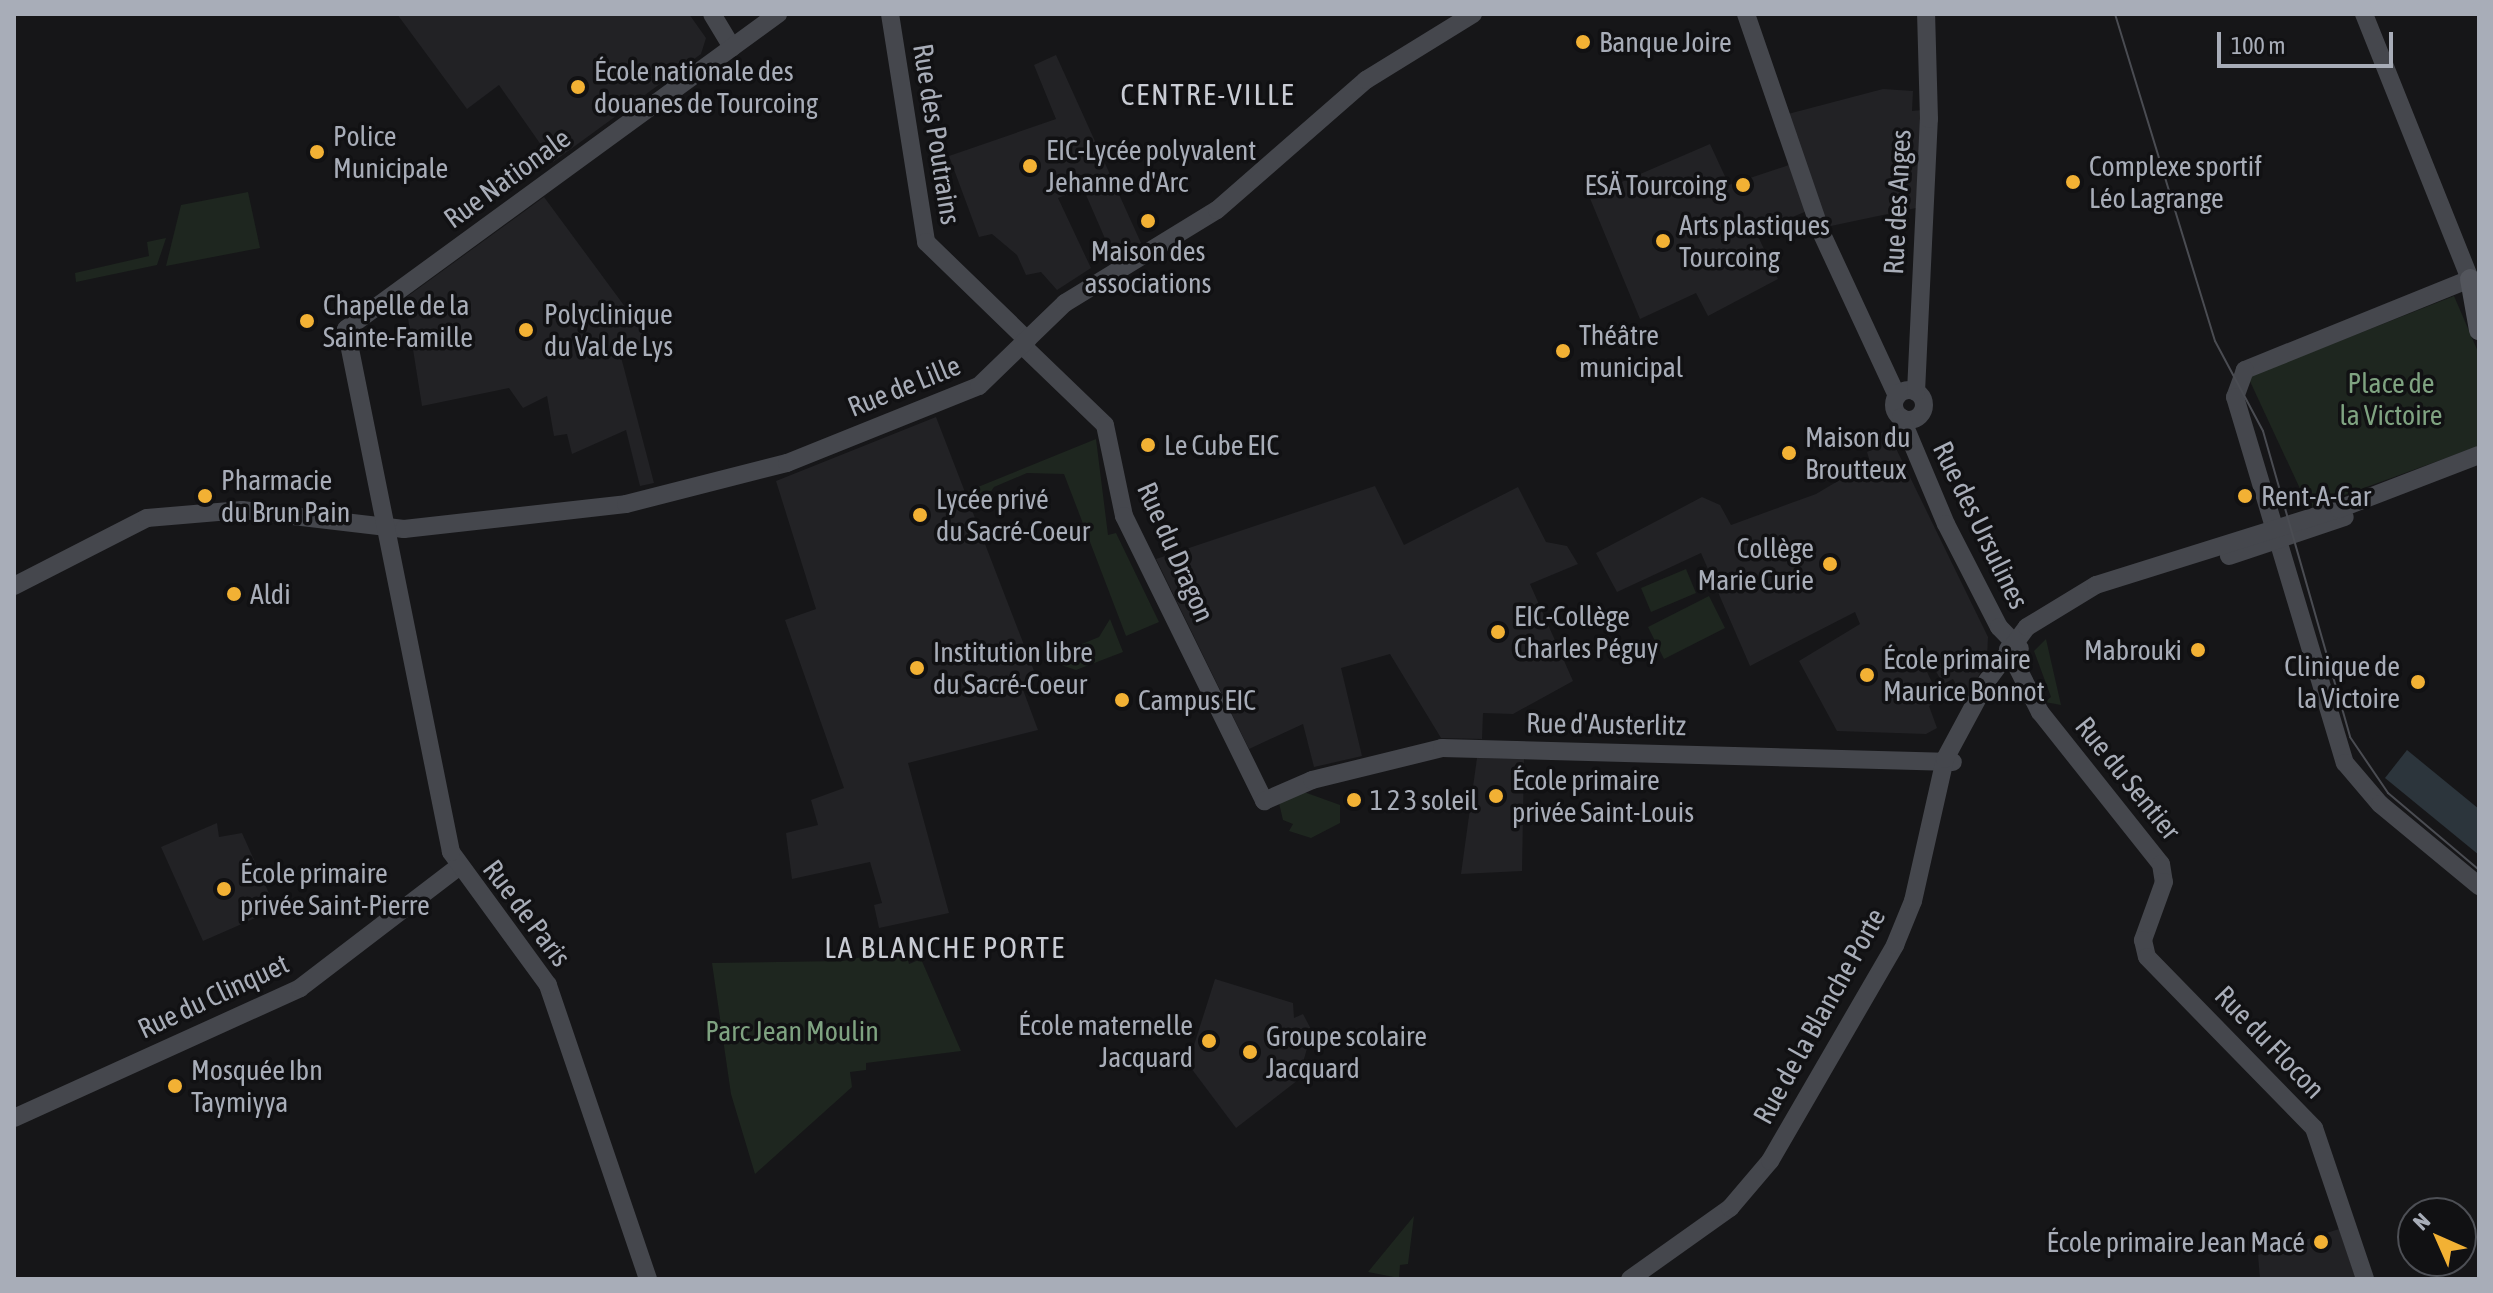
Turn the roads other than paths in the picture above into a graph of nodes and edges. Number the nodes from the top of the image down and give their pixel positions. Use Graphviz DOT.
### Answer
graph roads {
  1 [pos="712,14"];
  2 [pos="778,14"];
  3 [pos="890,14"];
  4 [pos="1473,14"];
  5 [pos="1746,14"];
  6 [pos="1926,14"];
  7 [pos="2368,17"];
  8 [pos="732,47"];
  9 [pos="2471,289"];
  10 [pos="346,329"];
  11 [pos="2479,330"];
  12 [pos="1022,345"];
  13 [pos="1916,392"];
  14 [pos="1897,396"];
  15 [pos="1909,417"];
  16 [pos="2479,455"];
  17 [pos="2479,463"];
  18 [pos="373,469"];
  19 [pos="349,520"];
  20 [pos="384,526"];
  21 [pos="2276,535"];
  22 [pos="14,586"];
  23 [pos="2018,646"];
  24 [pos="1950,760"];
  25 [pos="1264,801"];
  26 [pos="457,868"];
  27 [pos="2479,886"];
  28 [pos="2144,949"];
  29 [pos="14,1118"];
  30 [pos="648,1279"];
  31 [pos="1630,1279"];
  32 [pos="2365,1279"];
  1 -- 8 [label="main road"];
  2 -- 8 [label="main road, Rue Nationale"];
  3 -- 12 [label="main road, Rue des Poutrains"];
  4 -- 12 [label="main road, Rue de Lille"];
  5 -- 14 [label="main road"];
  6 -- 13 [label="main road, Rue des Anges"];
  7 -- 9 [label="main road"];
  8 -- 10 [label="main road, Rue Nationale"];
  9 -- 11 [label="main road"];
  9 -- 21 [label="main road"];
  10 -- 18 [label="main road, Rue de Paris"];
  12 -- 20 [label="main road, Rue de Lille"];
  12 -- 25 [label="main road, Rue du Dragon"];
  13 -- 14 [label="main road"];
  13 -- 15 [label="main road, Rue des Anges"];
  14 -- 15 [label="main road"];
  15 -- 23 [label="main road, Rue des Ursulines"];
  16 -- 21 [label="main road"];
  17 -- 21 [label="main road"];
  18 -- 19 [label="main road"];
  18 -- 20 [label="main road, Rue de Paris"];
  19 -- 20 [label="main road, Rue de Lille"];
  19 -- 22 [label="main road, Rue de Lille"];
  20 -- 26 [label="main road, Rue de Paris"];
  21 -- 23 [label="main road"];
  21 -- 27 [label="main road"];
  23 -- 24 [label="main road, Rue de la Blanche Porte"];
  23 -- 28 [label="main road, Rue du Sentier"];
  24 -- 25 [label="main road, Rue d'Austerlitz"];
  24 -- 31 [label="main road, Rue de la Blanche Porte"];
  26 -- 29 [label="main road, Rue du Clinquet"];
  26 -- 30 [label="main road, Rue de Paris"];
  28 -- 32 [label="main road, Rue du Flocon"];
}
